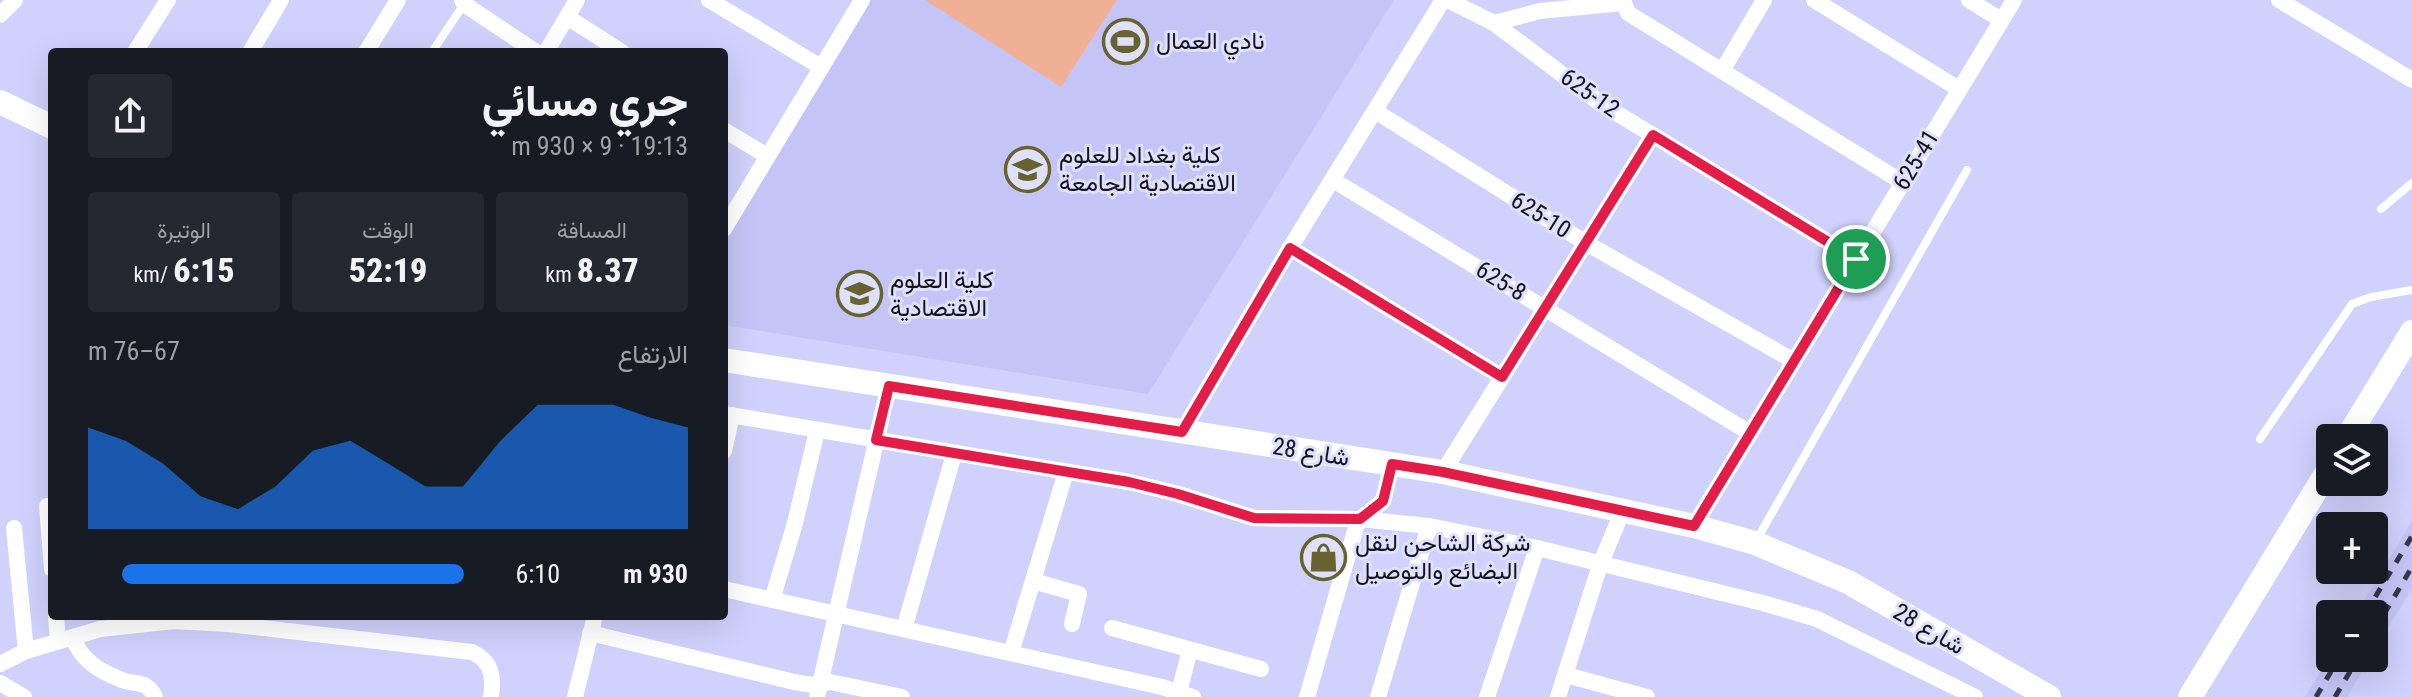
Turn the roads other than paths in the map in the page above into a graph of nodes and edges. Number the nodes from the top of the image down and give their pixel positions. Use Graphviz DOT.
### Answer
graph roads {
  1 [pos="15,0"];
  2 [pos="168,0"];
  3 [pos="281,0"];
  4 [pos="398,0"];
  5 [pos="577,0"];
  6 [pos="709,0"];
  7 [pos="862,0"];
  8 [pos="1446,0"];
  9 [pos="1764,0"];
  10 [pos="1814,0"];
  11 [pos="1969,0"];
  12 [pos="2014,0"];
  13 [pos="463,2"];
  14 [pos="1623,2"];
  15 [pos="2289,3"];
  16 [pos="0,15"];
  17 [pos="567,17"];
  18 [pos="2001,20"];
  19 [pos="1494,23"];
  20 [pos="138,48"];
  21 [pos="252,48"];
  22 [pos="368,48"];
  23 [pos="435,48"];
  24 [pos="530,48"];
  25 [pos="548,48"];
  26 [pos="616,48"];
  27 [pos="821,67"];
  28 [pos="1722,71"];
  29 [pos="2412,80"];
  30 [pos="1959,89"];
  31 [pos="0,102"];
  32 [pos="1375,111"];
  33 [pos="48,125"];
  34 [pos="728,132"];
  35 [pos="1653,135"];
  36 [pos="767,156"];
  37 [pos="1967,170"];
  38 [pos="1333,180"];
  39 [pos="1902,182"];
  40 [pos="2412,183"];
  41 [pos="2381,209"];
  42 [pos="728,222"];
  43 [pos="1586,243"];
  44 [pos="1290,248"];
  45 [pos="1856,259"];
  46 [pos="2412,290"];
  47 [pos="1545,308"];
  48 [pos="2412,332"];
  49 [pos="728,361"];
  50 [pos="1794,361"];
  51 [pos="1502,377"];
  52 [pos="889,386"];
  53 [pos="728,414"];
  54 [pos="2356,424"];
  55 [pos="817,431"];
  56 [pos="1182,432"];
  57 [pos="1750,433"];
  58 [pos="2260,439"];
  59 [pos="876,440"];
  60 [pos="954,454"];
  61 [pos="1392,464"];
  62 [pos="1066,472"];
  63 [pos="1443,472"];
  64 [pos="2316,490"];
  65 [pos="47,506"];
  66 [pos="1623,510"];
  67 [pos="48,519"];
  68 [pos="1360,519"];
  69 [pos="1429,526"];
  70 [pos="1694,526"];
  71 [pos="14,528"];
  72 [pos="1755,543"];
  73 [pos="1537,548"];
  74 [pos="1600,565"];
  75 [pos="1033,581"];
  76 [pos="728,590"];
  77 [pos="772,600"];
  78 [pos="836,614"];
  79 [pos="58,620"];
  80 [pos="167,620"];
  81 [pos="228,620"];
  82 [pos="594,620"];
  83 [pos="1072,624"];
  84 [pos="1112,628"];
  85 [pos="904,629"];
  86 [pos="590,633"];
  87 [pos="65,639"];
  88 [pos="1190,650"];
  89 [pos="26,651"];
  90 [pos="1011,653"];
  91 [pos="0,664"];
  92 [pos="1261,669"];
  93 [pos="1566,675"];
  94 [pos="0,683"];
  95 [pos="819,690"];
  96 [pos="1186,695"];
  97 [pos="24,697"];
  98 [pos="155,697"];
  99 [pos="491,697"];
  100 [pos="575,697"];
  101 [pos="902,697"];
  102 [pos="1307,697"];
  103 [pos="1378,697"];
  104 [pos="1487,697"];
  105 [pos="1558,697"];
  106 [pos="1647,697"];
  107 [pos="1975,697"];
  108 [pos="2049,697"];
  109 [pos="2190,697"];
  1 -- 16 [label="street"];
  2 -- 20 [label="street"];
  3 -- 21 [label="street"];
  4 -- 22 [label="street"];
  5 -- 17 [label="street"];
  6 -- 27 [label="street"];
  7 -- 27 [label="street"];
  8 -- 19 [label="street, 625-12"];
  8 -- 32 [label="street"];
  9 -- 28 [label="street"];
  10 -- 30 [label="street"];
  11 -- 18 [label="street"];
  12 -- 18 [label="street, 625-41"];
  13 -- 23 [label="lane"];
  13 -- 24 [label="street"];
  14 -- 19 [label="street"];
  14 -- 28 [label="street"];
  15 -- 29 [label="street"];
  17 -- 25 [label="street"];
  17 -- 26 [label="street"];
  18 -- 30 [label="street, 625-41"];
  19 -- 35 [label="street, 625-12"];
  27 -- 36 [label="street"];
  28 -- 39 [label="street"];
  30 -- 39 [label="street, 625-41"];
  31 -- 33 [label="street"];
  32 -- 38 [label="street"];
  32 -- 43 [label="street, 625-10"];
  34 -- 36 [label="street"];
  35 -- 43 [label="street"];
  35 -- 45 [label="street, 625-12"];
  36 -- 42 [label="street"];
  37 -- 72 [label="lane"];
  38 -- 44 [label="street"];
  38 -- 47 [label="street, 625-8"];
  39 -- 45 [label="street, 625-41"];
  40 -- 41 [label="lane"];
  43 -- 47 [label="street"];
  43 -- 50 [label="street, 625-10"];
  44 -- 51 [label="street"];
  44 -- 56 [label="street"];
  45 -- 50 [label="street, 625-41"];
  46 -- 58 [label="lane"];
  47 -- 51 [label="street"];
  47 -- 57 [label="street, 625-8"];
  48 -- 54 [label="street"];
  49 -- 52 [label="street, شارع 28"];
  50 -- 57 [label="street, 625-41"];
  51 -- 63 [label="street"];
  52 -- 56 [label="street, شارع 28"];
  52 -- 59 [label="street"];
  53 -- 55 [label="street"];
  55 -- 59 [label="street"];
  55 -- 77 [label="street"];
  56 -- 61 [label="street, شارع 28"];
  57 -- 70 [label="street, 625-41"];
  59 -- 60 [label="street"];
  59 -- 78 [label="street"];
  60 -- 62 [label="street"];
  60 -- 85 [label="street"];
  61 -- 63 [label="street, شارع 28"];
  61 -- 68 [label="street"];
  62 -- 68 [label="street"];
  62 -- 75 [label="street"];
  63 -- 66 [label="street, شارع 28"];
  64 -- 109 [label="street"];
  65 -- 67 [label="street"];
  66 -- 70 [label="street, شارع 28"];
  66 -- 74 [label="street"];
  68 -- 69 [label="street"];
  68 -- 102 [label="street"];
  69 -- 73 [label="street"];
  69 -- 103 [label="street"];
  70 -- 72 [label="street, شارع 28"];
  71 -- 89 [label="street"];
  72 -- 108 [label="street, شارع 28"];
  73 -- 74 [label="street"];
  73 -- 104 [label="street"];
  74 -- 93 [label="street"];
  74 -- 107 [label="street"];
  75 -- 83 [label="street"];
  75 -- 90 [label="street"];
  76 -- 77 [label="street"];
  77 -- 78 [label="street"];
  78 -- 85 [label="street"];
  78 -- 95 [label="street"];
  79 -- 87 [label="street"];
  80 -- 87 [label="street"];
  81 -- 99 [label="street"];
  82 -- 86 [label="street"];
  84 -- 88 [label="street"];
  85 -- 90 [label="street"];
  86 -- 95 [label="street"];
  86 -- 100 [label="street"];
  87 -- 89 [label="street"];
  87 -- 98 [label="street"];
  88 -- 92 [label="street"];
  88 -- 96 [label="street"];
  89 -- 91 [label="street"];
  90 -- 96 [label="street"];
  93 -- 105 [label="street"];
  93 -- 106 [label="street"];
  94 -- 97 [label="street"];
  95 -- 101 [label="street"];
}
